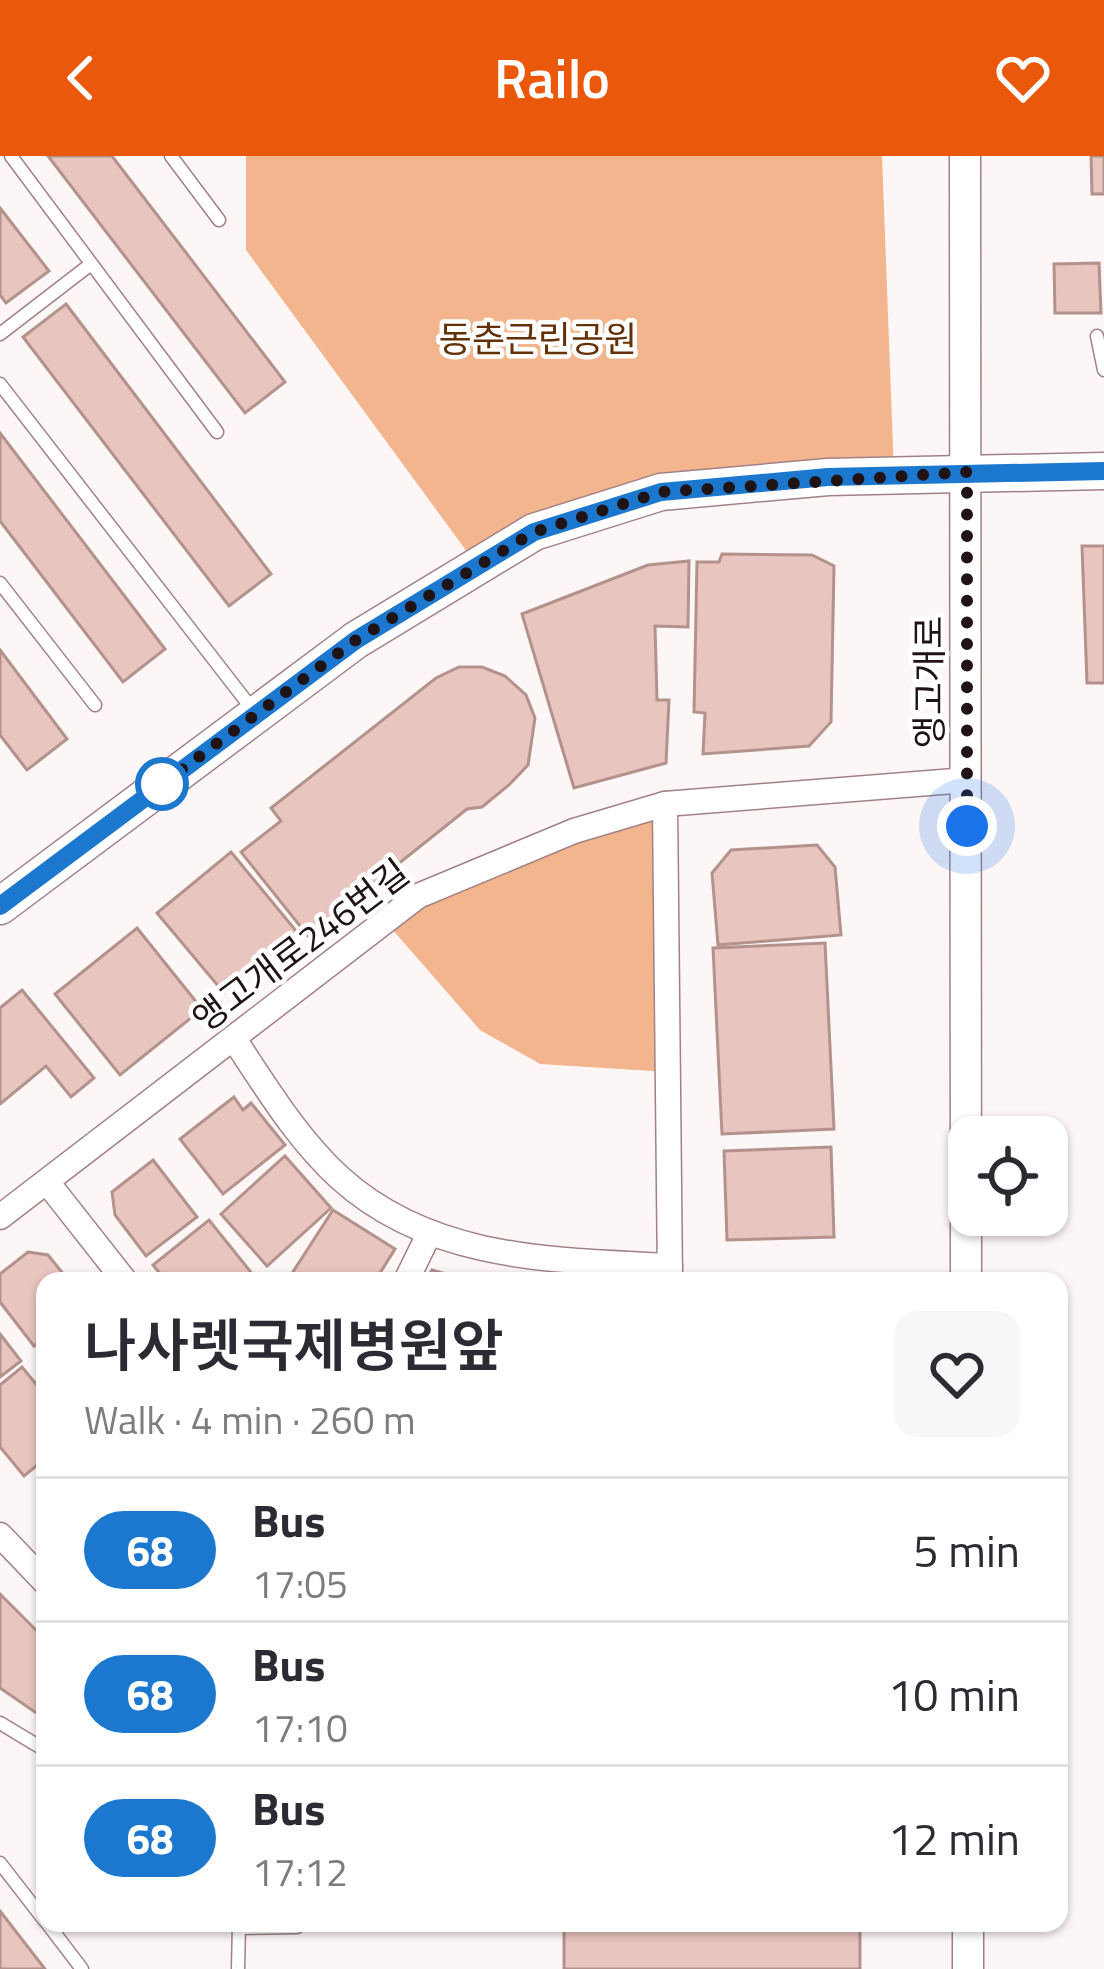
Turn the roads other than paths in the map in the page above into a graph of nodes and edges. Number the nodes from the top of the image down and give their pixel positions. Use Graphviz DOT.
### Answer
graph roads {
  1 [pos="11,156"];
  2 [pos="171,156"];
  3 [pos="965,156"];
  4 [pos="219,220"];
  5 [pos="91,264"];
  6 [pos="0,334"];
  7 [pos="1097,336"];
  8 [pos="1104,370"];
  9 [pos="0,384"];
  10 [pos="218,432"];
  11 [pos="1104,471"];
  12 [pos="967,472"];
  13 [pos="0,584"];
  14 [pos="95,705"];
  15 [pos="256,713"];
  16 [pos="967,780"];
  17 [pos="664,804"];
  18 [pos="0,906"];
  19 [pos="234,1040"];
  20 [pos="47,1182"];
  21 [pos="0,1217"];
  22 [pos="429,1234"];
  23 [pos="118,1272"];
  24 [pos="410,1272"];
  25 [pos="651,1272"];
  26 [pos="670,1272"];
  27 [pos="966,1272"];
  28 [pos="0,1535"];
  29 [pos="36,1573"];
  30 [pos="0,1723"];
  31 [pos="36,1745"];
  32 [pos="0,1863"];
  33 [pos="36,1909"];
  34 [pos="54,1932"];
  35 [pos="239,1932"];
  36 [pos="968,1932"];
  37 [pos="82,1969"];
  38 [pos="238,1969"];
  39 [pos="968,1969"];
  1 -- 5 [label="lane"];
  2 -- 4 [label="lane"];
  3 -- 12 [label="street, 앵고개로"];
  5 -- 6 [label="lane"];
  5 -- 10 [label="lane"];
  7 -- 8 [label="lane"];
  9 -- 15 [label="lane"];
  11 -- 12 [label="main road"];
  12 -- 15 [label="main road"];
  12 -- 16 [label="street, 앵고개로"];
  13 -- 14 [label="lane"];
  15 -- 18 [label="main road"];
  16 -- 17 [label="street, 앵고개로246번길"];
  16 -- 27 [label="street, 앵고개로"];
  17 -- 19 [label="street, 앵고개로246번길"];
  17 -- 26 [label="street"];
  19 -- 20 [label="street, 앵고개로246번길"];
  19 -- 22 [label="street"];
  20 -- 21 [label="street, 앵고개로246번길"];
  20 -- 23 [label="street"];
  22 -- 24 [label="street"];
  22 -- 25 [label="street"];
  28 -- 29 [label="street"];
  30 -- 31 [label="lane"];
  32 -- 33 [label="lane"];
  34 -- 37 [label="lane"];
  35 -- 38 [label="lane"];
  36 -- 39 [label="street"];
}
